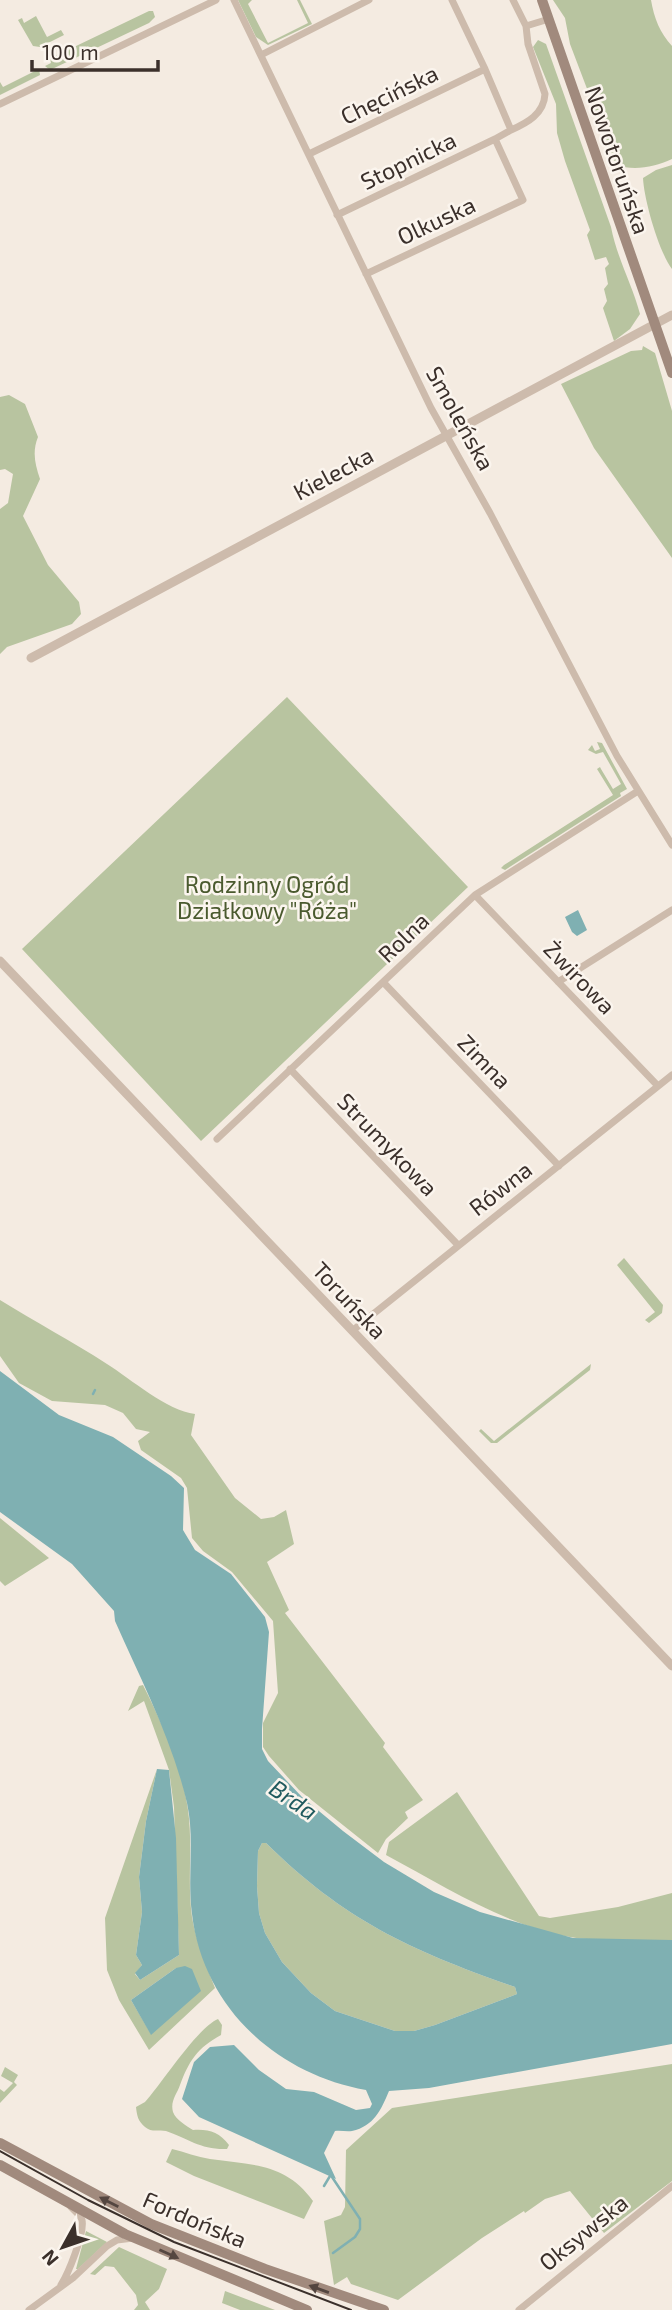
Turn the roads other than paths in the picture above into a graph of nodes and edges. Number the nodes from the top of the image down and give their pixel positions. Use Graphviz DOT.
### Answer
graph roads {
  1 [pos="216,0"];
  2 [pos="234,0"];
  3 [pos="369,0"];
  4 [pos="452,0"];
  5 [pos="513,0"];
  6 [pos="542,0"];
  7 [pos="549,19"];
  8 [pos="526,26"];
  9 [pos="261,55"];
  10 [pos="485,69"];
  11 [pos="0,104"];
  12 [pos="511,130"];
  13 [pos="495,139"];
  14 [pos="309,154"];
  15 [pos="337,215"];
  16 [pos="366,274"];
  17 [pos="672,315"];
  18 [pos="655,326"];
  19 [pos="672,373"];
  20 [pos="447,436"];
  21 [pos="30,658"];
  22 [pos="638,791"];
  23 [pos="672,845"];
  24 [pos="475,895"];
  25 [pos="672,910"];
  26 [pos="0,961"];
  27 [pos="383,982"];
  28 [pos="558,982"];
  29 [pos="290,1069"];
  30 [pos="672,1075"];
  31 [pos="658,1086"];
  32 [pos="217,1139"];
  33 [pos="559,1166"];
  34 [pos="458,1245"];
  35 [pos="352,1331"];
  36 [pos="672,1666"];
  37 [pos="0,2143"];
  38 [pos="0,2165"];
  39 [pos="672,2186"];
  40 [pos="71,2206"];
  41 [pos="134,2238"];
  42 [pos="58,2288"];
  43 [pos="29,2310"];
  44 [pos="307,2310"];
  45 [pos="384,2310"];
  46 [pos="519,2310"];
  1 -- 11 [label="street"];
  2 -- 9 [label="street, Smoleńska"];
  3 -- 9 [label="street"];
  4 -- 10 [label="street"];
  5 -- 8 [label="street"];
  6 -- 7 [label="main road, Nowotoruńska"];
  7 -- 8 [label="street"];
  7 -- 18 [label="main road, Nowotoruńska"];
  8 -- 12 [label="street, Stopnicka"];
  9 -- 14 [label="street, Smoleńska"];
  10 -- 12 [label="street"];
  10 -- 14 [label="street, Chęcińska"];
  12 -- 13 [label="street, Stopnicka"];
  13 -- 15 [label="street, Stopnicka"];
  13 -- 16 [label="street, Olkuska"];
  14 -- 15 [label="street, Smoleńska"];
  15 -- 16 [label="street, Smoleńska"];
  16 -- 20 [label="street, Smoleńska"];
  17 -- 18 [label="street, Kielecka"];
  18 -- 19 [label="main road, Nowotoruńska"];
  18 -- 20 [label="street, Kielecka"];
  20 -- 21 [label="street, Kielecka"];
  20 -- 22 [label="street, Smoleńska"];
  22 -- 23 [label="street, Smoleńska"];
  22 -- 24 [label="street, Rolna"];
  24 -- 27 [label="street, Rolna"];
  24 -- 28 [label="street, Żwirowa"];
  25 -- 28 [label="street"];
  26 -- 35 [label="street, Toruńska"];
  27 -- 29 [label="street, Rolna"];
  27 -- 33 [label="street, Zimna"];
  28 -- 31 [label="street, Żwirowa"];
  29 -- 32 [label="street, Rolna"];
  29 -- 34 [label="street, Strumykowa"];
  30 -- 31 [label="street, Równa"];
  31 -- 33 [label="street, Równa"];
  33 -- 34 [label="street, Równa"];
  34 -- 35 [label="street, Równa"];
  35 -- 36 [label="street, Toruńska"];
  45 -- 37 [label="main road, Fordońska, one-way"];
  38 -- 40 [label="main road, Fordońska"];
  39 -- 46 [label="street, Oksywska"];
  40 -- 41 [label="main road, Fordońska"];
  40 -- 42 [label="street"];
  41 -- 42 [label="street"];
  41 -- 44 [label="main road, Fordońska, one-way"];
  42 -- 43 [label="street"];
}
